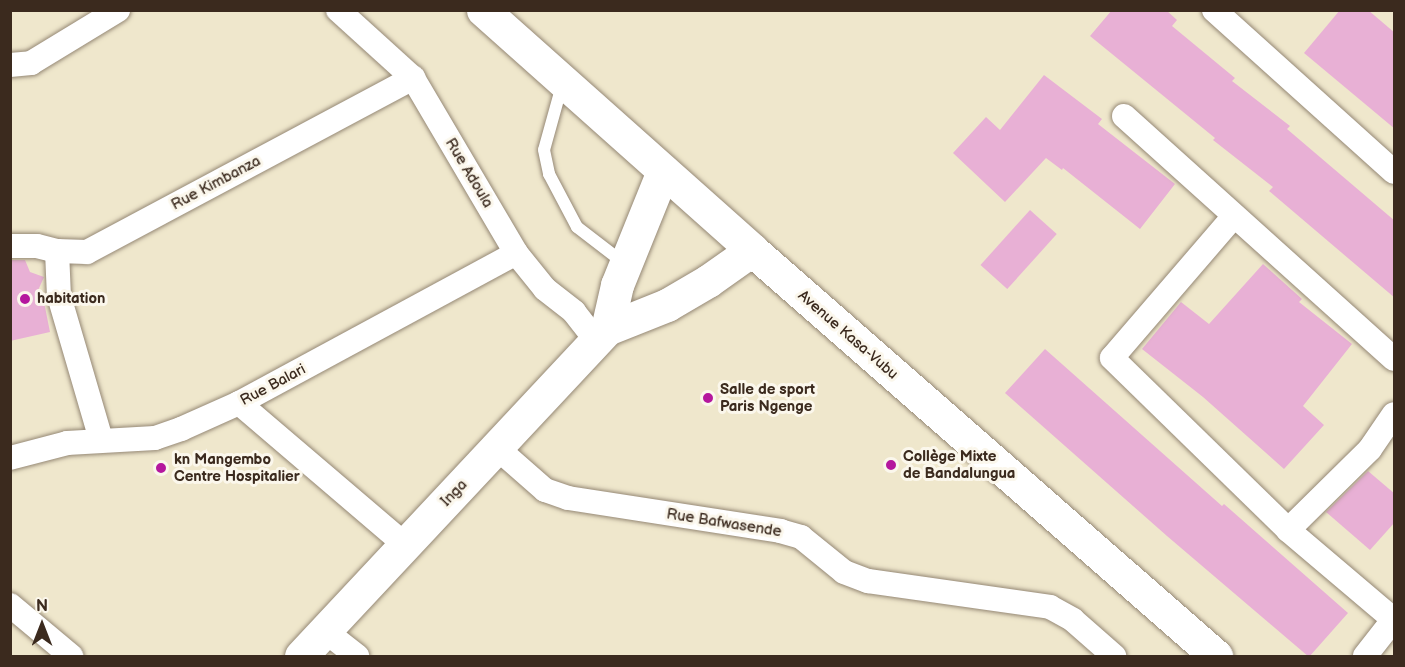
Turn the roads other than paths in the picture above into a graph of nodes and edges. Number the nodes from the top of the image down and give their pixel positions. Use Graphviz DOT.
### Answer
graph roads {
  1 [pos="118,10"];
  2 [pos="338,10"];
  3 [pos="483,10"];
  4 [pos="1214,10"];
  5 [pos="10,65"];
  6 [pos="413,78"];
  7 [pos="563,81"];
  8 [pos="1124,116"];
  9 [pos="663,171"];
  10 [pos="1395,172"];
  11 [pos="1234,216"];
  12 [pos="10,246"];
  13 [pos="752,250"];
  14 [pos="57,251"];
  15 [pos="516,253"];
  16 [pos="625,264"];
  17 [pos="602,335"];
  18 [pos="1395,358"];
  19 [pos="239,403"];
  20 [pos="1395,414"];
  21 [pos="101,440"];
  22 [pos="497,448"];
  23 [pos="10,458"];
  24 [pos="1288,530"];
  25 [pos="404,544"];
  26 [pos="10,605"];
  27 [pos="1394,619"];
  28 [pos="325,631"];
  29 [pos="71,657"];
  30 [pos="302,657"];
  31 [pos="357,657"];
  32 [pos="1114,657"];
  33 [pos="1215,657"];
  34 [pos="1365,657"];
  1 -- 5 [label="street"];
  2 -- 6 [label="street, Rue Adoula"];
  3 -- 7 [label="main road, Avenue Kasa-Vubu"];
  4 -- 10 [label="street"];
  6 -- 14 [label="street, Rue Kimbanza"];
  6 -- 15 [label="street, Rue Adoula"];
  7 -- 9 [label="main road, Avenue Kasa-Vubu"];
  7 -- 16 [label="lane"];
  8 -- 11 [label="street"];
  9 -- 13 [label="main road, Avenue Kasa-Vubu"];
  9 -- 16 [label="main road, Inga"];
  11 -- 18 [label="street"];
  11 -- 24 [label="street"];
  12 -- 14 [label="street, Rue Kimbanza"];
  13 -- 17 [label="main road, Inga"];
  13 -- 33 [label="main road, Avenue Kasa-Vubu"];
  14 -- 21 [label="street"];
  15 -- 17 [label="street, Rue Adoula"];
  15 -- 19 [label="street, Rue Balari"];
  16 -- 17 [label="main road, Inga"];
  17 -- 22 [label="main road, Inga"];
  19 -- 21 [label="street, Rue Balari"];
  19 -- 25 [label="street"];
  20 -- 24 [label="street"];
  21 -- 23 [label="street, Rue Balari"];
  22 -- 25 [label="main road, Inga"];
  22 -- 32 [label="street, Rue Bafwasende"];
  24 -- 27 [label="street"];
  25 -- 28 [label="main road, Inga"];
  26 -- 29 [label="street"];
  27 -- 34 [label="street"];
  28 -- 30 [label="main road, Inga"];
  28 -- 31 [label="street"];
}
